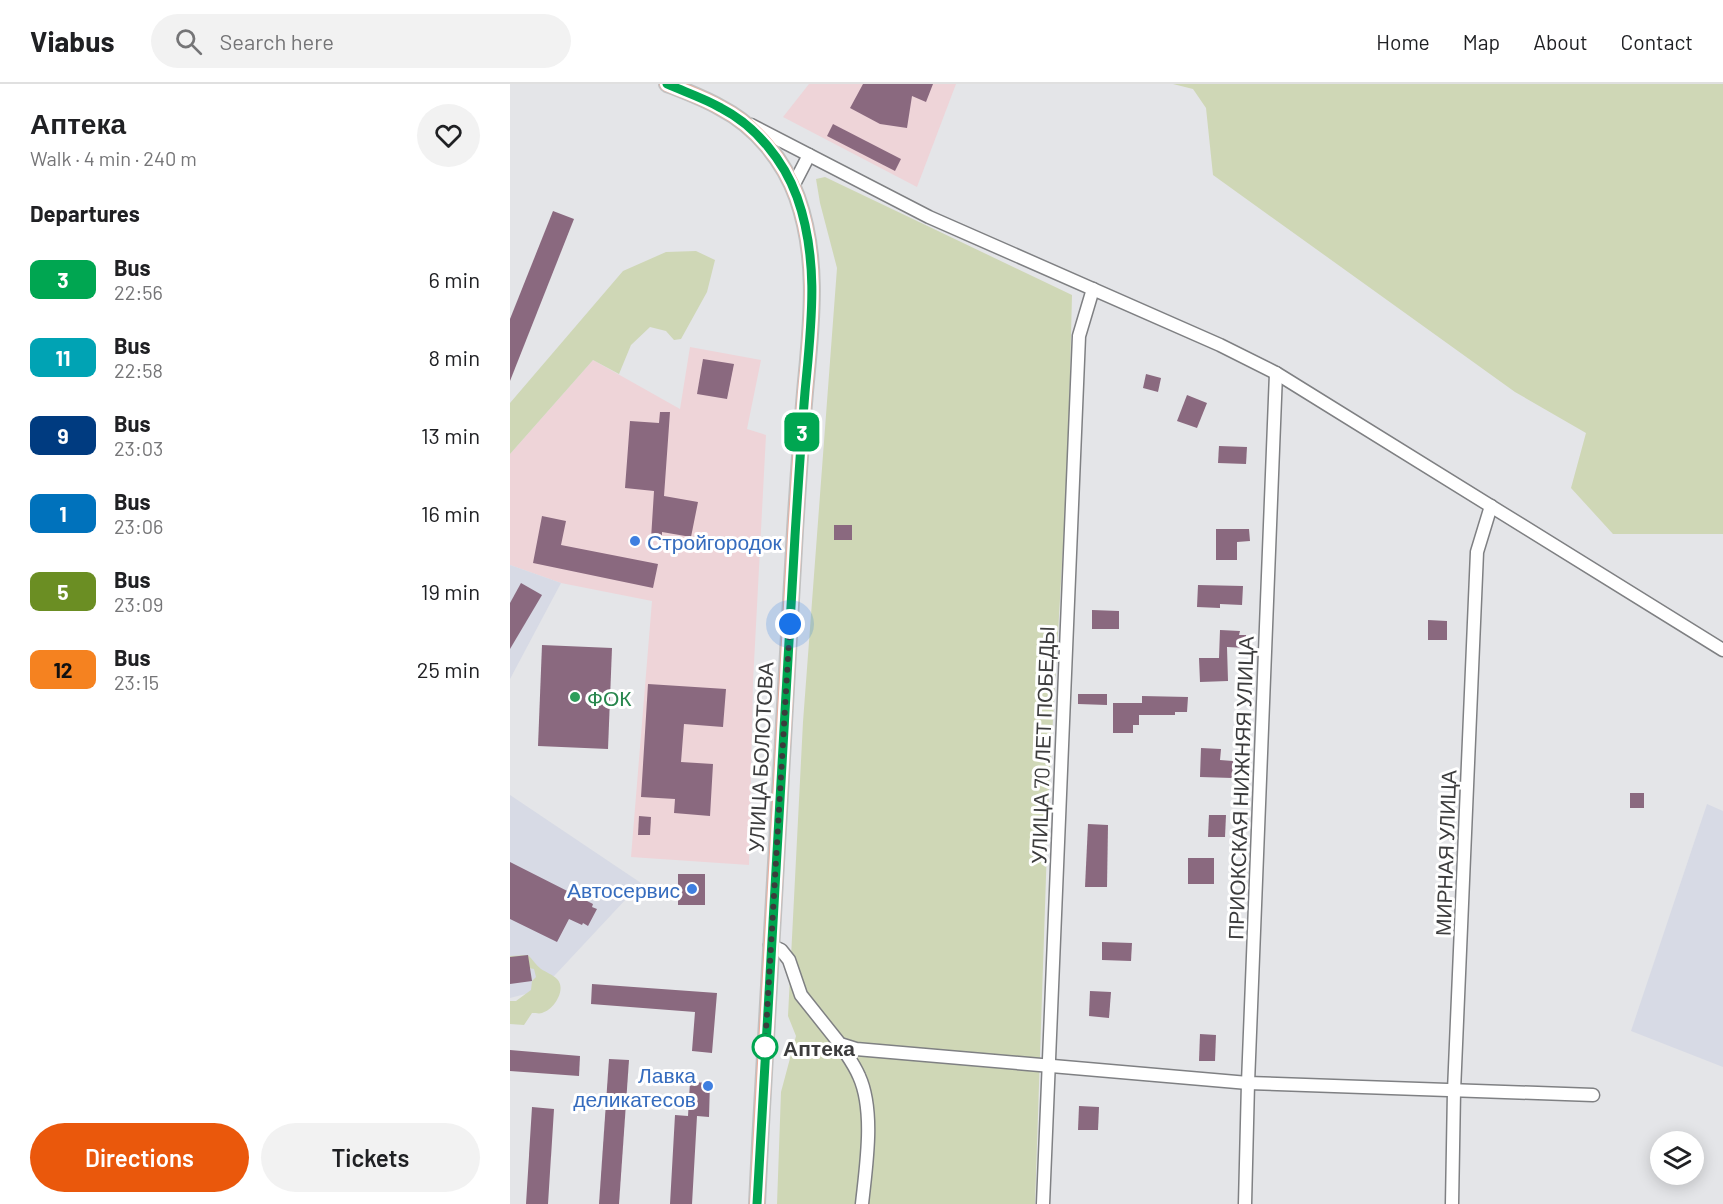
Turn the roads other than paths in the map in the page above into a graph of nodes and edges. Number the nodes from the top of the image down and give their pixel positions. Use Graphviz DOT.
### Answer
graph roads {
  1 [pos="667,84"];
  2 [pos="739,119"];
  3 [pos="809,155"];
  4 [pos="793,186"];
  5 [pos="1093,289"];
  6 [pos="1276,373"];
  7 [pos="1491,506"];
  8 [pos="1723,650"];
  9 [pos="770,945"];
  10 [pos="840,1044"];
  11 [pos="1048,1066"];
  12 [pos="1248,1083"];
  13 [pos="1454,1091"];
  14 [pos="1593,1095"];
  15 [pos="757,1204"];
  16 [pos="862,1204"];
  17 [pos="1043,1204"];
  18 [pos="1245,1204"];
  19 [pos="1452,1204"];
  1 -- 2 [label="main road, УЛИЦА БОЛОТОВА"];
  2 -- 3 [label="street"];
  2 -- 4 [label="main road, УЛИЦА БОЛОТОВА"];
  3 -- 4 [label="street"];
  3 -- 5 [label="street"];
  4 -- 9 [label="main road, УЛИЦА БОЛОТОВА"];
  5 -- 6 [label="street"];
  5 -- 11 [label="street, УЛИЦА 70 ЛЕТ ПОБЕДЫ"];
  6 -- 7 [label="street"];
  6 -- 12 [label="street, ПРИОКСКАЯ НИЖНЯЯ УЛИЦА"];
  7 -- 8 [label="street"];
  7 -- 13 [label="street, МИРНАЯ УЛИЦА"];
  9 -- 10 [label="street"];
  9 -- 15 [label="main road, УЛИЦА БОЛОТОВА"];
  10 -- 11 [label="street"];
  10 -- 16 [label="street"];
  11 -- 12 [label="street"];
  11 -- 17 [label="street, УЛИЦА 70 ЛЕТ ПОБЕДЫ"];
  12 -- 13 [label="street"];
  12 -- 18 [label="street, ПРИОКСКАЯ НИЖНЯЯ УЛИЦА"];
  13 -- 14 [label="street"];
  13 -- 19 [label="street, МИРНАЯ УЛИЦА"];
}
